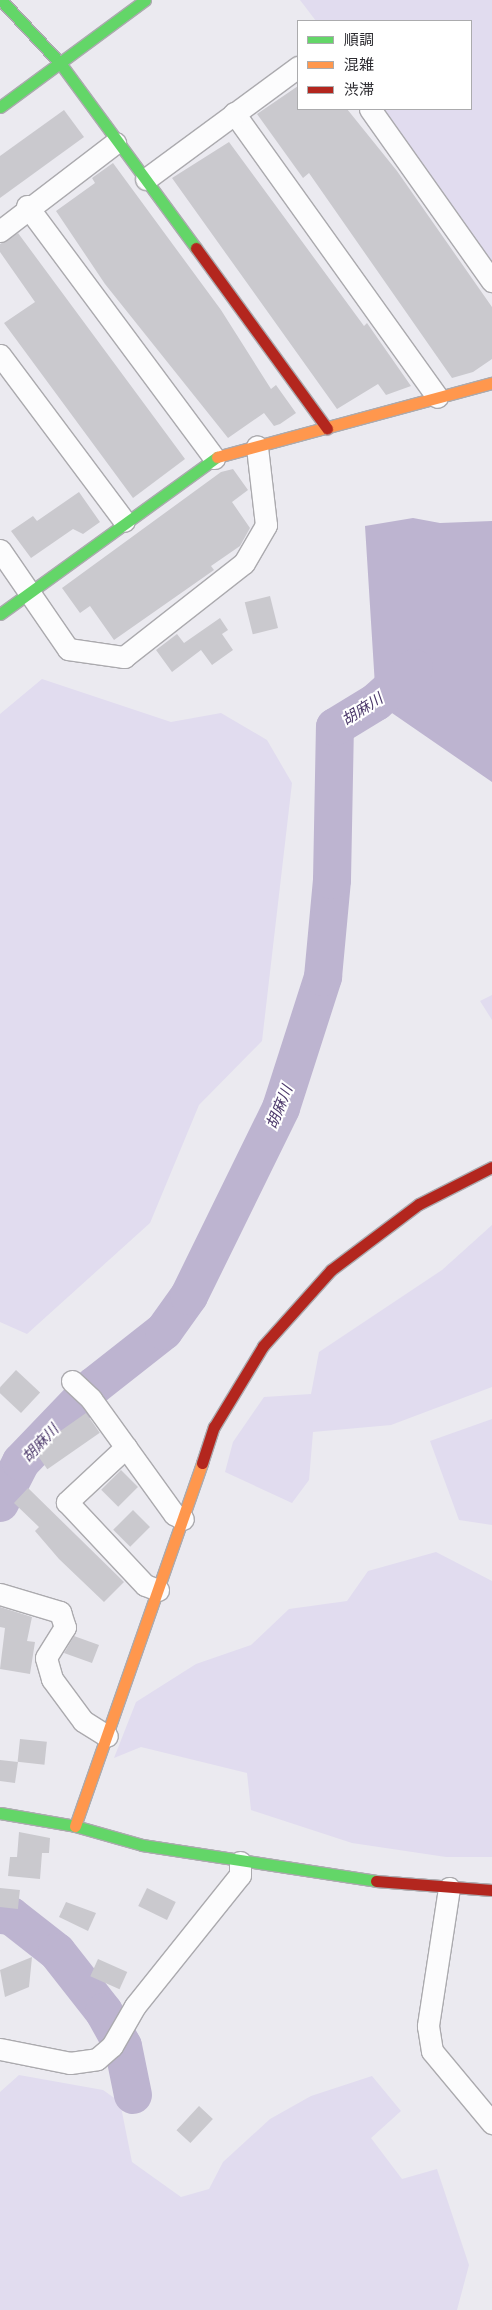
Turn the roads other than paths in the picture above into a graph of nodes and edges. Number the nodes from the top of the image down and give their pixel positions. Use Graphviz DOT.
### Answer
graph roads {
  1 [pos="1,0"];
  2 [pos="145,0"];
  3 [pos="60,63"];
  4 [pos="297,68"];
  5 [pos="0,107"];
  6 [pos="371,110"];
  7 [pos="234,113"];
  8 [pos="115,143"];
  9 [pos="146,178"];
  10 [pos="27,206"];
  11 [pos="0,231"];
  12 [pos="492,281"];
  13 [pos="0,355"];
  14 [pos="492,383"];
  15 [pos="437,397"];
  16 [pos="327,428"];
  17 [pos="257,447"];
  18 [pos="214,458"];
  19 [pos="124,521"];
  20 [pos="0,550"];
  21 [pos="30,591"];
  22 [pos="0,614"];
  23 [pos="492,1167"];
  24 [pos="72,1381"];
  25 [pos="126,1447"];
  26 [pos="183,1519"];
  27 [pos="158,1590"];
  28 [pos="0,1594"];
  29 [pos="106,1736"];
  30 [pos="0,1813"];
  31 [pos="75,1826"];
  32 [pos="240,1862"];
  33 [pos="449,1888"];
  34 [pos="492,1890"];
  35 [pos="0,2048"];
  36 [pos="492,2123"];
  1 -- 3 [label="street"];
  2 -- 3 [label="street"];
  3 -- 5 [label="street"];
  3 -- 8 [label="street"];
  4 -- 7 [label="street"];
  6 -- 12 [label="street"];
  7 -- 9 [label="street"];
  7 -- 15 [label="street"];
  8 -- 9 [label="street"];
  8 -- 10 [label="street"];
  9 -- 16 [label="street"];
  10 -- 11 [label="street"];
  10 -- 18 [label="street"];
  13 -- 19 [label="street"];
  14 -- 15 [label="street"];
  15 -- 16 [label="street"];
  16 -- 17 [label="street"];
  17 -- 18 [label="street"];
  17 -- 21 [label="street"];
  18 -- 19 [label="street"];
  19 -- 21 [label="street"];
  20 -- 21 [label="street"];
  21 -- 22 [label="street"];
  23 -- 26 [label="street"];
  24 -- 25 [label="street"];
  25 -- 26 [label="street"];
  25 -- 27 [label="street"];
  26 -- 27 [label="street"];
  27 -- 29 [label="street"];
  28 -- 29 [label="street"];
  29 -- 31 [label="street"];
  30 -- 31 [label="street"];
  31 -- 32 [label="street"];
  32 -- 33 [label="street"];
  32 -- 35 [label="street"];
  33 -- 34 [label="street"];
  33 -- 36 [label="street"];
}
